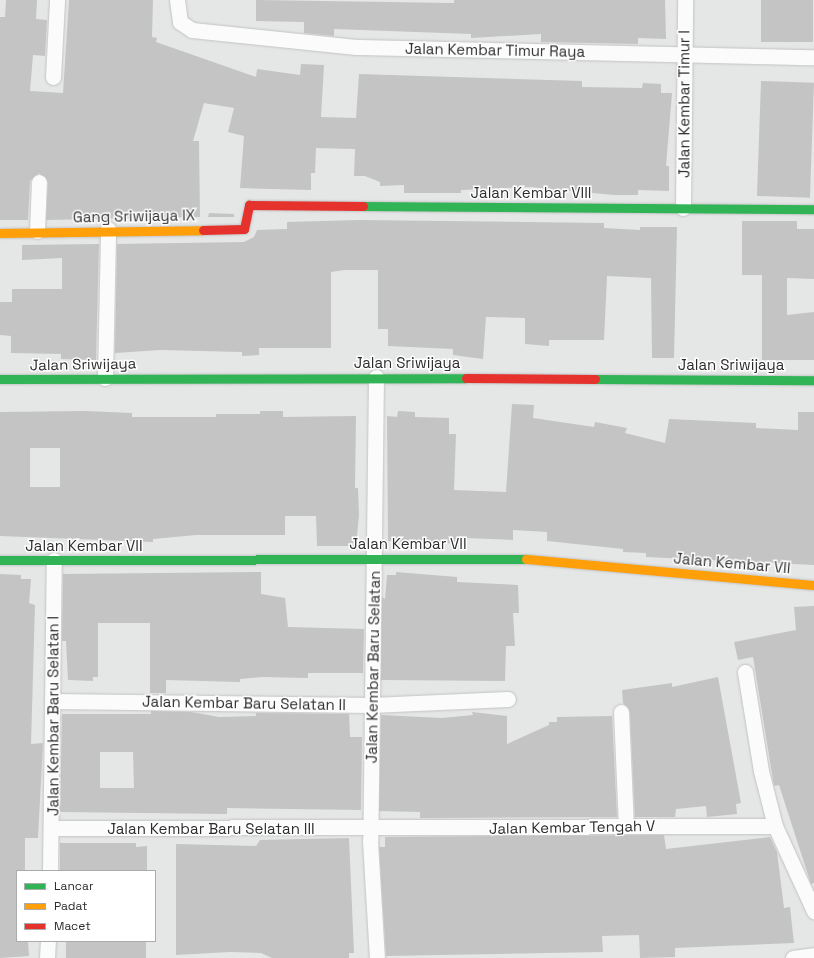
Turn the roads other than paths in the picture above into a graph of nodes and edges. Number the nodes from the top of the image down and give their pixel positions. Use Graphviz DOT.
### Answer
graph roads {
  1 [pos="56,0"];
  2 [pos="178,0"];
  3 [pos="685,0"];
  4 [pos="684,54"];
  5 [pos="814,57"];
  6 [pos="53,77"];
  7 [pos="39,182"];
  8 [pos="248,205"];
  9 [pos="683,208"];
  10 [pos="814,209"];
  11 [pos="108,230"];
  12 [pos="37,231"];
  13 [pos="0,233"];
  14 [pos="376,377"];
  15 [pos="105,378"];
  16 [pos="0,379"];
  17 [pos="814,380"];
  18 [pos="375,558"];
  19 [pos="0,560"];
  20 [pos="54,560"];
  21 [pos="814,585"];
  22 [pos="744,672"];
  23 [pos="508,699"];
  24 [pos="52,701"];
  25 [pos="371,705"];
  26 [pos="621,712"];
  27 [pos="626,825"];
  28 [pos="774,826"];
  29 [pos="52,828"];
  30 [pos="370,830"];
  31 [pos="50,870"];
  32 [pos="814,911"];
  33 [pos="48,942"];
  34 [pos="814,954"];
  35 [pos="47,958"];
  36 [pos="377,958"];
  37 [pos="793,958"];
  1 -- 6 [label="street"];
  2 -- 4 [label="street, Jalan Kembar Timur Raya"];
  3 -- 4 [label="street, Jalan Kembar Timur I"];
  4 -- 5 [label="street, Jalan Kembar Timur Raya"];
  4 -- 9 [label="street, Jalan Kembar Timur I"];
  7 -- 12 [label="street"];
  8 -- 9 [label="street, Jalan Kembar VIII"];
  8 -- 11 [label="street, Gang Sriwijaya IX"];
  9 -- 10 [label="street, Jalan Kembar VIII"];
  11 -- 12 [label="street, Gang Sriwijaya IX"];
  11 -- 15 [label="street"];
  12 -- 13 [label="street, Gang Sriwijaya IX"];
  14 -- 15 [label="street, Jalan Sriwijaya"];
  14 -- 17 [label="street, Jalan Sriwijaya"];
  14 -- 18 [label="street, Jalan Kembar Baru Selatan"];
  15 -- 16 [label="street, Jalan Sriwijaya"];
  18 -- 20 [label="street, Jalan Kembar VII"];
  18 -- 21 [label="street, Jalan Kembar VII"];
  18 -- 25 [label="street, Jalan Kembar Baru Selatan"];
  19 -- 20 [label="street, Jalan Kembar VII"];
  20 -- 24 [label="street, Jalan Kembar Baru Selatan I"];
  22 -- 28 [label="street"];
  23 -- 25 [label="street, Jalan Kembar Baru Selatan II"];
  24 -- 25 [label="street, Jalan Kembar Baru Selatan II"];
  24 -- 29 [label="street, Jalan Kembar Baru Selatan I"];
  25 -- 30 [label="street, Jalan Kembar Baru Selatan"];
  26 -- 27 [label="street"];
  27 -- 28 [label="street, Jalan Kembar Tengah V"];
  27 -- 30 [label="street, Jalan Kembar Tengah V"];
  28 -- 32 [label="street"];
  29 -- 30 [label="street, Jalan Kembar Baru Selatan III"];
  29 -- 31 [label="street, Jalan Kembar Baru Selatan I"];
  30 -- 36 [label="street, Jalan Kembar Baru Selatan"];
  33 -- 35 [label="street"];
  34 -- 37 [label="street"];
}
